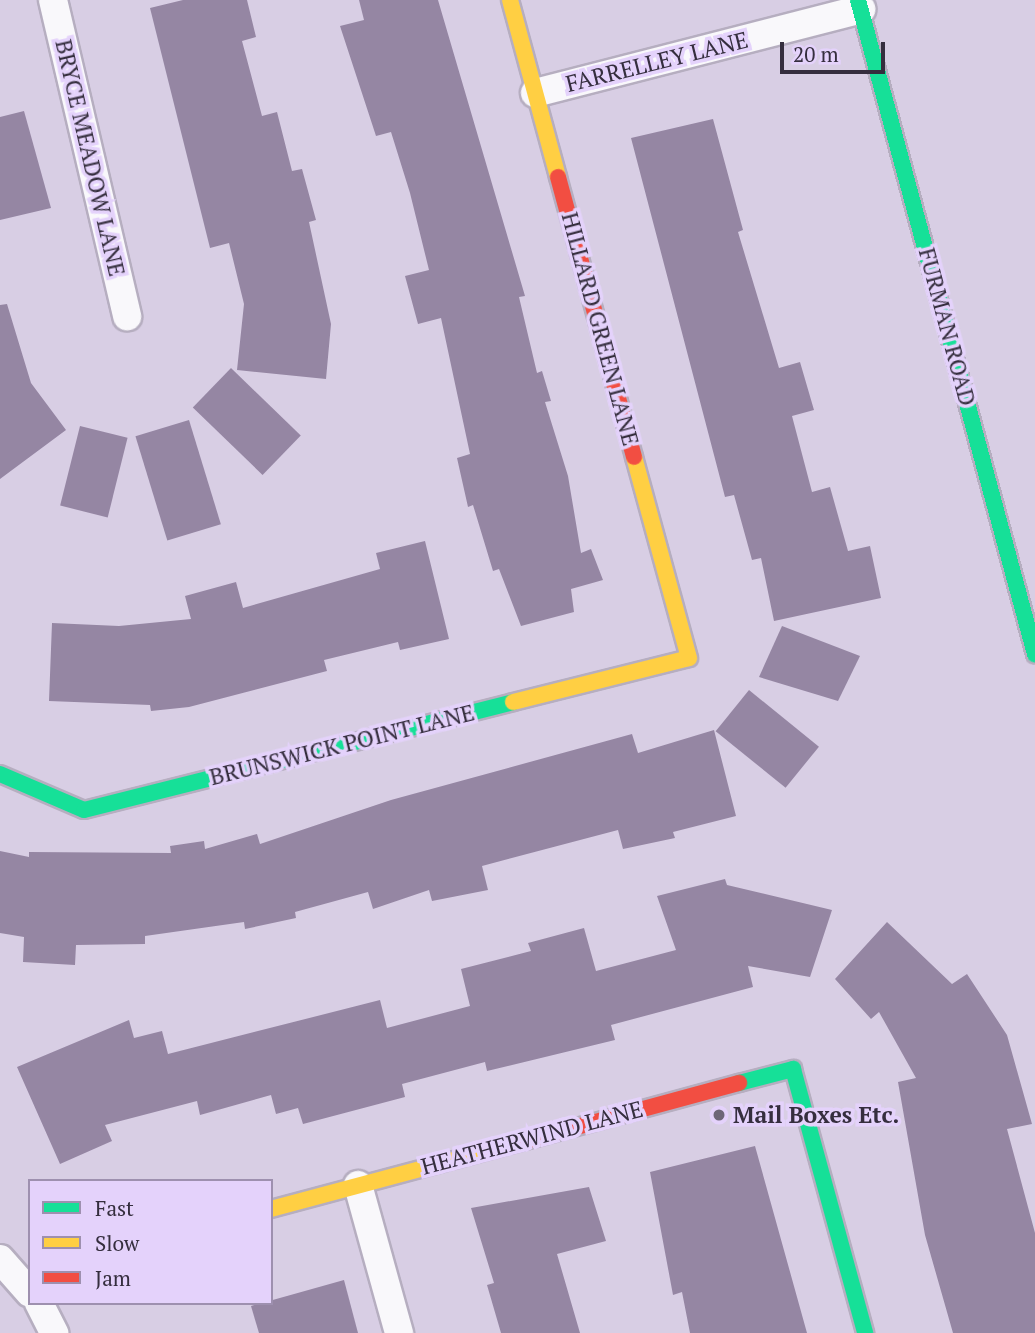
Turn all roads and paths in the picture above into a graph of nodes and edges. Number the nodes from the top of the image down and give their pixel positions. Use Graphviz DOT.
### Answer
graph roads {
  1 [pos="53,0"];
  2 [pos="510,0"];
  3 [pos="859,5"];
  4 [pos="536,93"];
  5 [pos="127,316"];
  6 [pos="1035,654"];
  7 [pos="689,658"];
  8 [pos="0,774"];
  9 [pos="358,1185"];
  10 [pos="273,1208"];
  11 [pos="0,1259"];
  12 [pos="28,1291"];
  13 [pos="40,1305"];
  14 [pos="54,1333"];
  15 [pos="399,1333"];
  16 [pos="865,1333"];
  1 -- 5 [label="street, BRYCE MEADOW LANE"];
  2 -- 4 [label="street, HILLARD GREEN LANE"];
  3 -- 4 [label="street, FARRELLEY LANE"];
  3 -- 6 [label="street, FURMAN ROAD"];
  4 -- 7 [label="street, HILLARD GREEN LANE"];
  7 -- 8 [label="street, BRUNSWICK POINT LANE"];
  9 -- 10 [label="street, HEATHERWIND LANE"];
  9 -- 15 [label="street"];
  9 -- 16 [label="street, HEATHERWIND LANE"];
  11 -- 12 [label="street"];
  13 -- 14 [label="street"];
}
